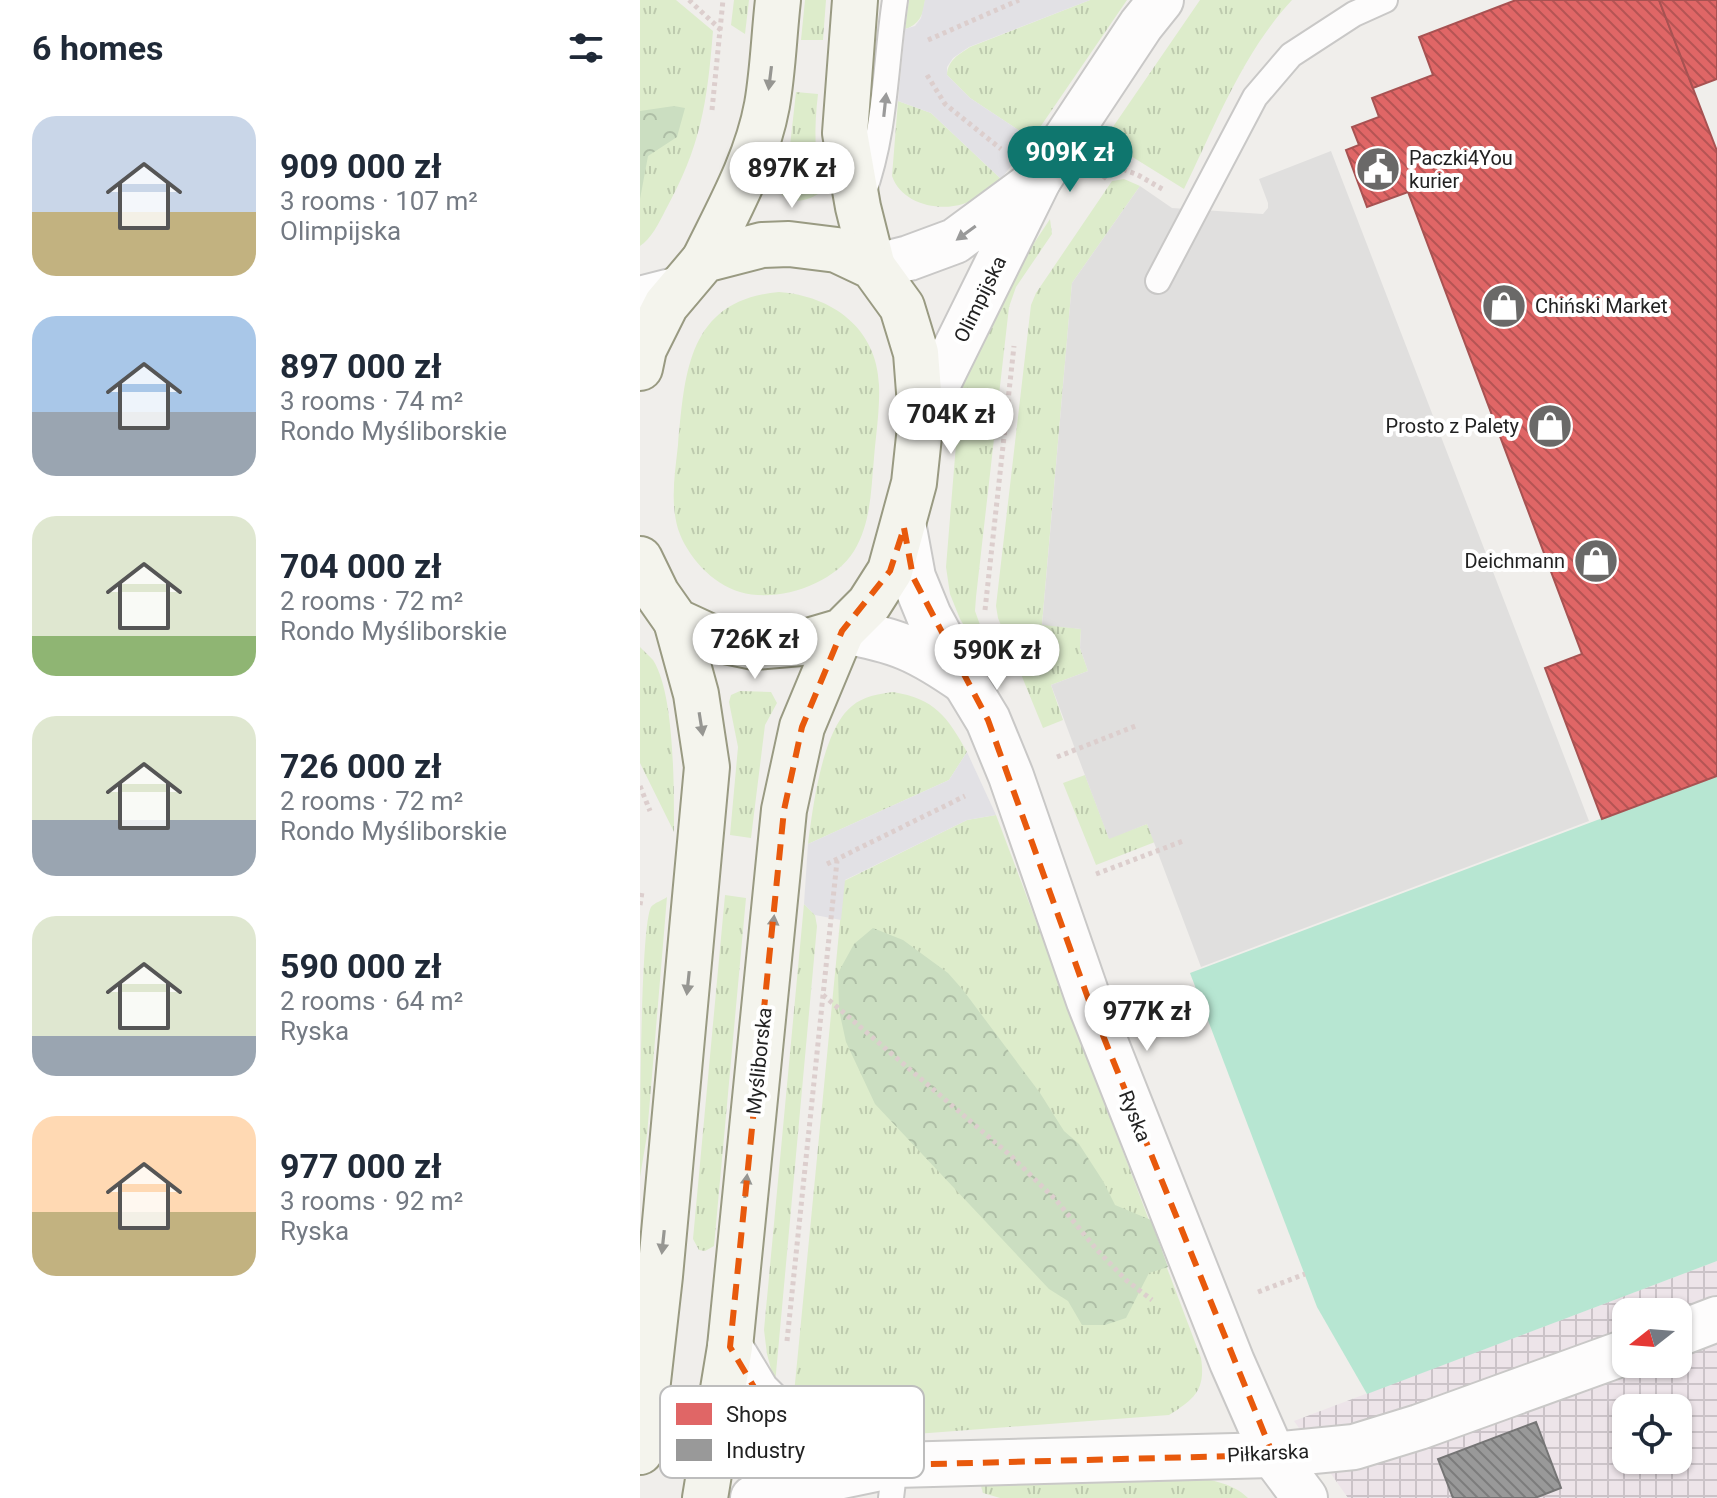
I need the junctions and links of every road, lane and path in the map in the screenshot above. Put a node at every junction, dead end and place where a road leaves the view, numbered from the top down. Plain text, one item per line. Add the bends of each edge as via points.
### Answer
1 (723, 0) edge
2 (778, 0) edge
3 (855, 0) edge
4 (895, 0) edge
5 (1019, 0) edge
6 (1161, 0) edge
7 (1385, 0) edge
8 (928, 40) dead end
9 (925, 72) dead end
10 (711, 112) dead end
11 (1039, 179) junction
12 (1098, 185) dead end
13 (1196, 206) junction
14 (858, 207) junction
15 (873, 267) junction
16 (1158, 281) dead end
17 (674, 283) edge
18 (1015, 337) dead end
19 (640, 368) edge
20 (921, 418) junction
21 (904, 528) junction
22 (640, 559) edge
23 (984, 612) dead end
24 (658, 616) edge
25 (842, 631) junction
26 (965, 682) junction
27 (1011, 776) junction
28 (640, 786) edge
29 (650, 824) dead end
30 (1183, 841) dead end
31 (1088, 877) dead end
32 (822, 994) junction
33 (1162, 1307) dead end
34 (1717, 1319) edge
35 (1692, 1329) edge
36 (730, 1347) junction
37 (1612, 1357) edge
38 (724, 1386) edge
39 (753, 1386) edge
40 (782, 1386) edge
41 (640, 1452) edge
42 (1273, 1455) junction
43 (708, 1478) edge
44 (893, 1482) edge
45 (705, 1498) edge
46 (753, 1498) edge
47 (1305, 1498) edge

1 - 10 path
2 -> 17 main road via 767,107 741,182
3 - 14 main road via 845,133
14 -> 4 lane via 883,119
5 - 8 path
6 - 11 street, Olimpijska
7 - 13 lane via 1291,55 1255,97
9 - 11 path via 945,104
11 -> 15 street, Olimpijska via 955,241
11 - 20 street, Olimpijska
12 - 13 path via 1120,168
13 - 16 lane
14 - 15 main road
15 - 17 main road via 837,250 762,245
15 - 20 main road via 902,307 909,327
17 - 19 main road
18 - 23 path
20 - 21 main road
21 - 25 main road via 890,571 869,604
21 - 26 street, Ryska via 918,590
22 - 24 main road via 657,594
24 - 25 main road via 715,639 754,647 801,643
24 -> 41 main road via 696,694 707,767
25 - 26 street, Ryska via 907,645
36 -> 25 main road, Myśliborska via 784,810 802,727
26 - 27 street, Ryska
27 - 32 path via 837,861
27 - 42 street, Ryska via 1089,1001
28 - 29 path
30 - 31 path
32 - 33 path via 1011,1156 1126,1280
32 - 40 path
34 - 35 street
36 - 38 main road, Myśliborska
36 - 39 street, Piłkarska
37 - 42 street, Piłkarska via 1354,1447
42 - 44 street, Piłkarska
42 - 47 street, Ryska
43 - 45 main road, Myśliborska
44 - 46 street, Piłkarska via 764,1492

